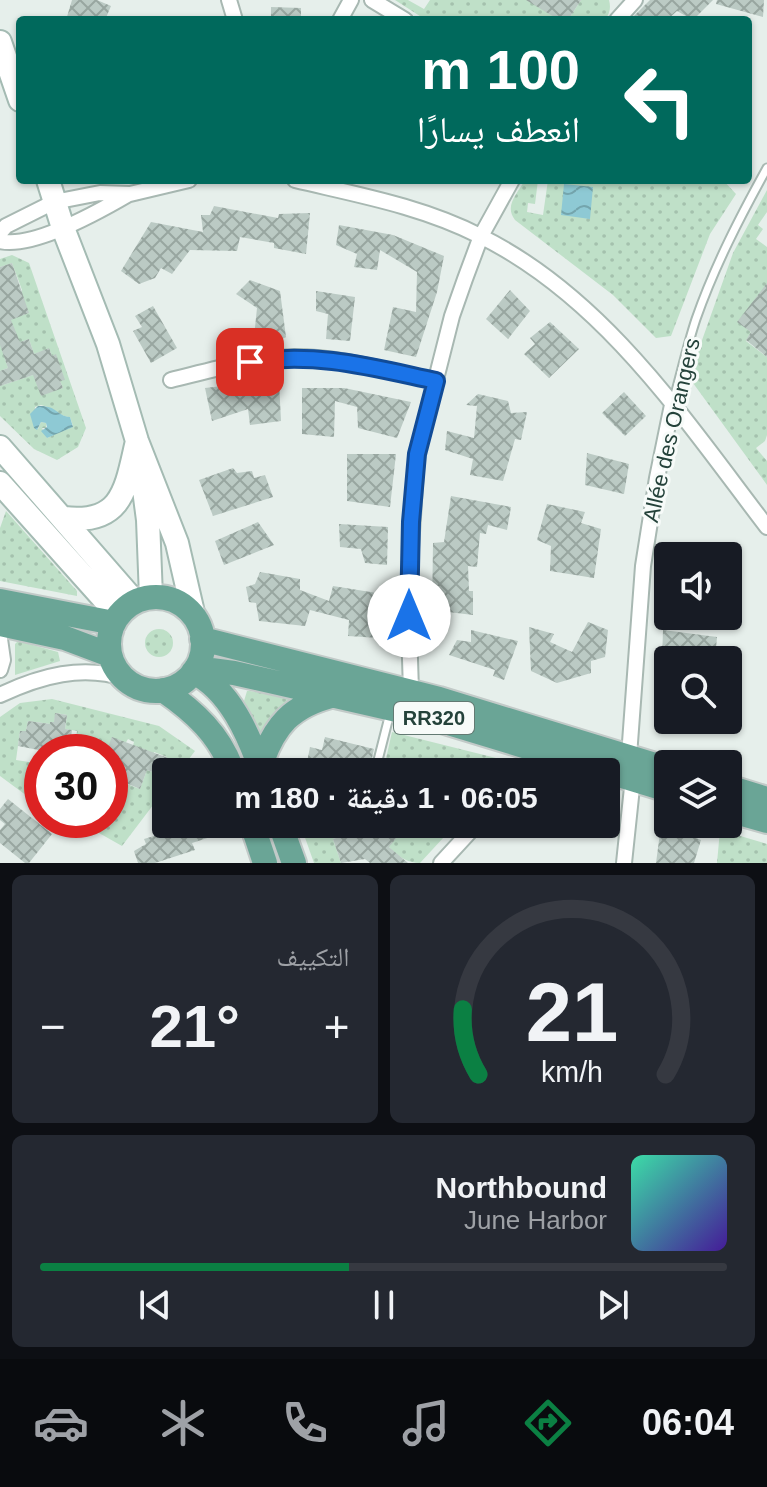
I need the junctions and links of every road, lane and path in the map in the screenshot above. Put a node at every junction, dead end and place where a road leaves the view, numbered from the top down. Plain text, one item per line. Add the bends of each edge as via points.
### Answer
1 (372, 0) edge
2 (398, 16) edge
3 (0, 42) edge
4 (16, 88) edge
5 (767, 168) edge
6 (172, 184) edge
7 (313, 184) edge
8 (510, 184) edge
9 (51, 191) edge
10 (130, 194) junction
11 (63, 228) junction
12 (0, 233) edge
13 (481, 236) junction
14 (0, 241) edge
15 (171, 380) dead end
16 (436, 381) junction
17 (672, 405) junction
18 (137, 441) junction
19 (0, 447) edge
20 (0, 483) edge
21 (64, 518) junction
22 (767, 527) edge
23 (0, 601) edge
24 (129, 609) junction
25 (0, 624) edge
26 (198, 628) junction
27 (0, 639) edge
28 (110, 655) junction
29 (0, 670) edge
30 (194, 670) junction
31 (126, 679) junction
32 (163, 690) junction
33 (411, 691) junction
34 (336, 694) junction
35 (0, 695) edge
36 (391, 707) junction
37 (544, 751) junction
38 (226, 758) edge
39 (256, 758) edge
40 (265, 758) edge
41 (378, 758) edge
42 (537, 758) edge
43 (631, 767) junction
44 (654, 768) edge
45 (654, 781) edge
46 (742, 791) edge
47 (767, 799) edge
48 (742, 814) edge
49 (767, 821) edge
50 (257, 838) edge
51 (285, 838) edge
52 (464, 838) edge
53 (265, 863) edge
54 (294, 863) edge
55 (441, 863) edge
56 (624, 863) edge

1 - 2 street
3 - 4 main road
5 - 17 lane, Allée des Orangers via 709,283
6 - 10 street
7 - 13 street via 395,202
8 - 13 street
9 - 10 street
9 - 11 main road
9 - 12 street
10 - 11 street
11 - 14 street
11 - 18 main road via 108,344
13 - 16 street
13 - 17 street via 560,287 592,315
15 - 16 street via 295,357 325,358
16 - 33 street via 417,454 411,522
17 - 22 street
17 - 43 street, Allée des Orangers via 643,566
18 - 21 main road via 118,503 98,516
18 - 24 main road via 148,520
18 - 26 main road via 177,543
19 - 21 main road
20 - 24 main road
21 - 24 main road
23 - 24 main road, RR320
24 - 26 main road, RR320 via 176,602
24 - 28 main road via 109,638
25 - 28 main road via 65,638
26 - 30 main road via 201,654
26 - 33 main road, RR320
27 - 29 street
28 - 31 main road
30 - 32 main road via 183,682
30 - 34 main road, RR320
30 - 39 main road via 226,698
31 - 32 main road
31 - 35 street via 70,673
32 - 38 main road via 211,730
33 - 43 main road, RR320
34 - 36 main road, RR320
34 - 40 main road via 307,703 286,718
36 - 37 main road, RR320
36 - 41 lane
37 - 42 street
37 - 43 main road, RR320
43 - 44 main road, RR320
43 - 45 main road, RR320
43 - 56 street, Allée des Orangers
46 - 47 main road
48 - 49 main road
50 - 53 main road
51 - 54 main road
52 - 55 street

